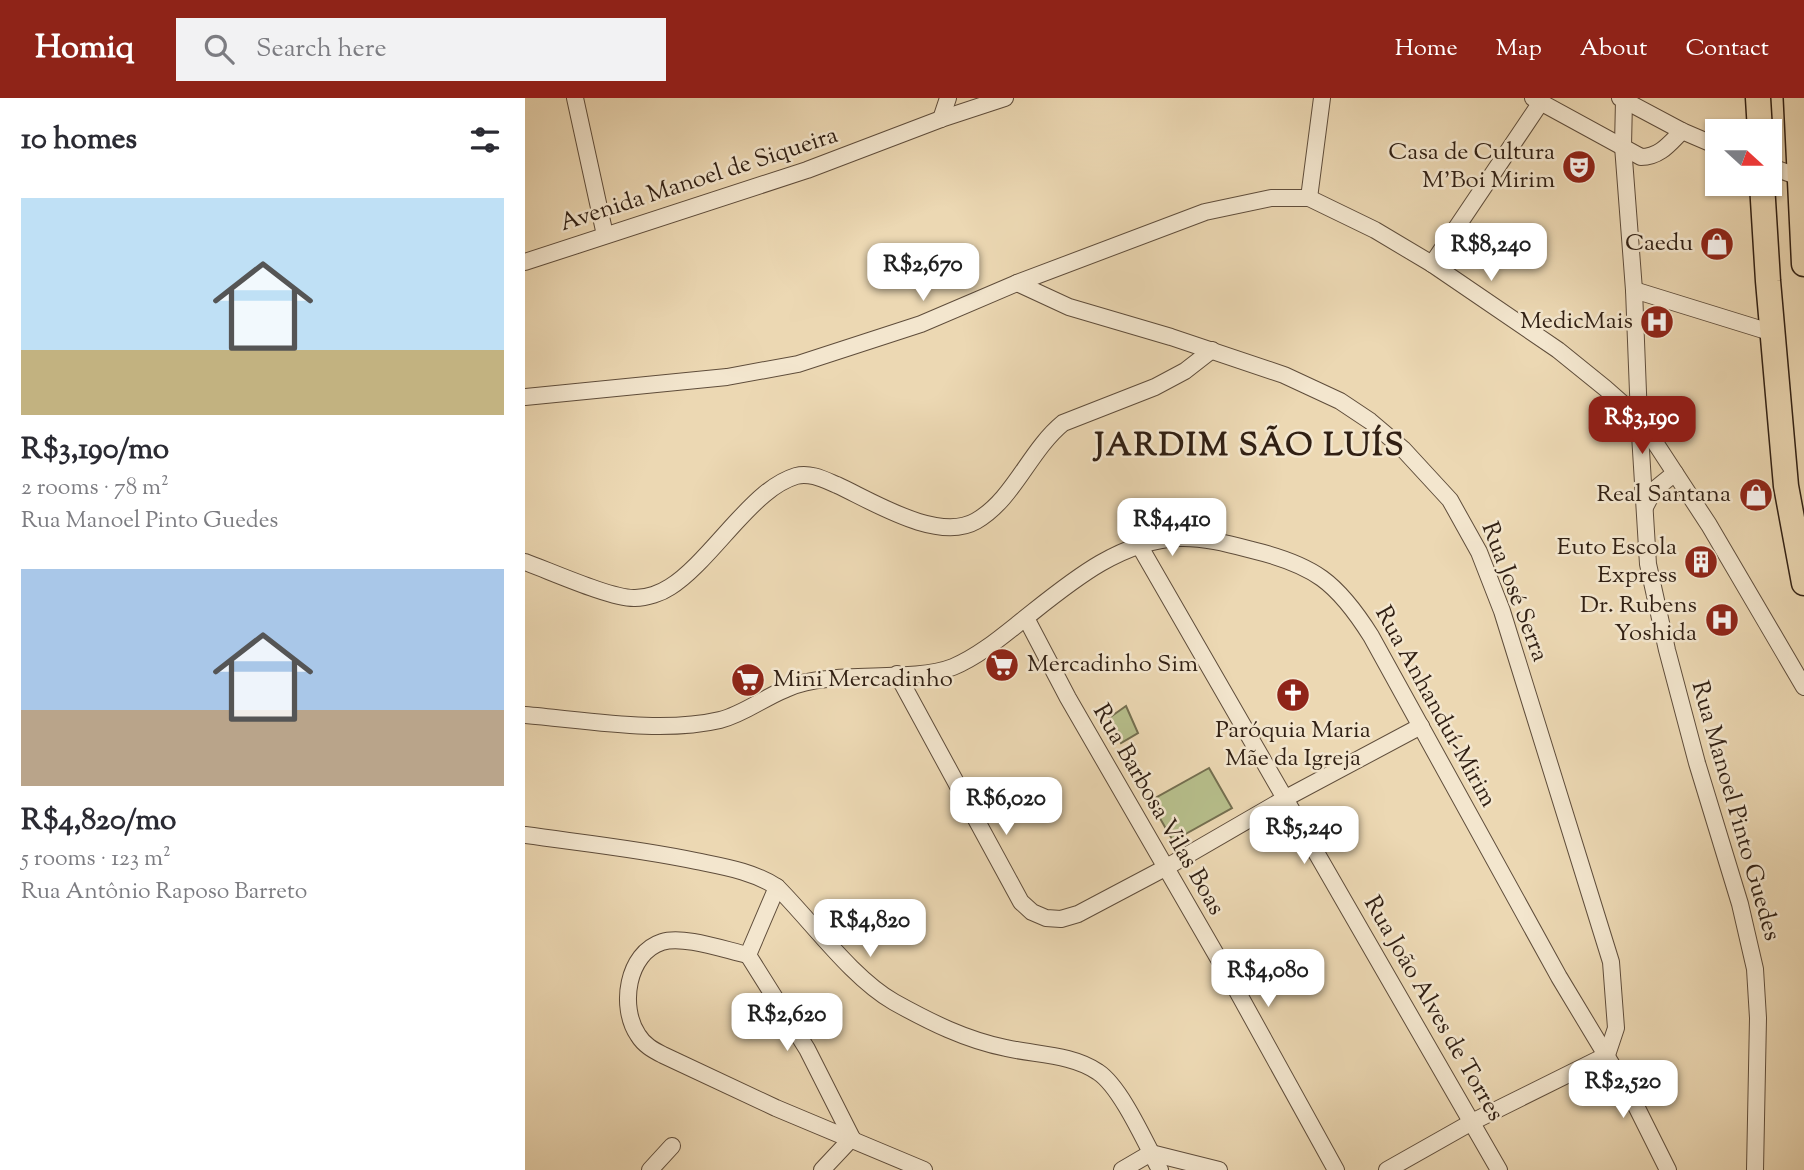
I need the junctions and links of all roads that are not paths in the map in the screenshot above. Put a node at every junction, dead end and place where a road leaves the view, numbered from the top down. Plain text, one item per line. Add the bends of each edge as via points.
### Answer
1 (575, 98) edge
2 (948, 98) edge
3 (1005, 98) edge
4 (1322, 98) edge
5 (1758, 98) edge
6 (1796, 98) edge
7 (1622, 99) edge
8 (1537, 100) edge
9 (941, 119) junction
10 (1759, 119) edge
11 (1682, 131) junction
12 (1705, 141) edge
13 (1623, 146) junction
14 (1782, 171) edge
15 (1799, 177) junction
16 (1763, 196) edge
17 (1309, 198) junction
18 (605, 236) junction
19 (525, 262) edge
20 (1432, 264) junction
21 (1804, 264) edge
22 (1017, 284) junction
23 (1634, 290) junction
24 (1773, 333) junction
25 (1212, 351) junction
26 (525, 397) edge
27 (1639, 418) junction
28 (1675, 473) junction
29 (1645, 509) junction
30 (1139, 545) junction
31 (525, 562) edge
32 (1804, 583) edge
33 (1026, 618) junction
34 (897, 674) junction
35 (1804, 687) edge
36 (525, 715) edge
37 (1421, 726) junction
38 (1286, 798) junction
39 (525, 835) edge
40 (1165, 868) junction
41 (778, 887) junction
42 (748, 955) junction
43 (1607, 1055) junction
44 (1472, 1122) junction
45 (852, 1138) junction
46 (672, 1146) dead end
47 (1151, 1153) junction
48 (650, 1170) edge
49 (823, 1170) edge
50 (924, 1170) edge
51 (1122, 1170) edge
52 (1160, 1170) edge
53 (1219, 1170) edge
54 (1336, 1170) edge
55 (1387, 1170) edge
56 (1499, 1170) edge
57 (1668, 1170) edge
58 (1755, 1170) edge

1 - 18 street
2 - 9 street
3 - 9 street, Avenida Manoel de Siqueira
4 - 17 street
5 - 10 main road
6 - 15 main road
7 - 11 street
7 - 13 street, Rua Manoel Pinto Guedes
8 - 13 street
8 - 20 street
9 - 18 street, Avenida Manoel de Siqueira via 807,170
11 - 12 street
11 - 13 street via 1649,157
13 - 23 street, Rua Manoel Pinto Guedes
14 - 15 street
15 - 21 main road
16 - 24 main road
17 - 20 street
17 - 22 street via 1272,198 1205,212
18 - 19 street, Avenida Manoel de Siqueira
20 - 27 street via 1558,350
22 - 25 street, Rua José Serra via 1069,307
22 - 26 street via 921,324 798,364 727,377
23 - 24 street
23 - 27 street, Rua Manoel Pinto Guedes
24 - 32 main road via 1786,486
25 - 31 street via 1155,387 1063,423 1004,496 968,525 941,527 916,521 821,478 797,475 755,502 671,587 648,597 616,595
25 - 43 street, Rua José Serra via 1284,375 1370,421 1428,474 1465,524 1502,611 1611,962 1616,1028
27 - 28 street
27 - 29 street, Rua Manoel Pinto Guedes
28 - 29 street via 1654,490
28 - 35 street
29 - 58 street, Rua Manoel Pinto Guedes via 1648,564 1664,639 1755,969
30 - 33 street, Rua Anhanduí-Mirim via 1072,581
30 - 37 street, Rua Anhanduí-Mirim via 1180,538 1220,542 1272,555 1318,574 1352,606
30 - 38 street, Rua João Alves de Torres
33 - 34 street, Rua Anhanduí-Mirim via 953,667
33 - 40 street, Rua Barbosa Vilas Boas
34 - 36 street, Rua Anhanduí-Mirim via 806,683 722,720 690,726
34 - 40 street via 1021,902 1032,912 1061,919 1078,914
37 - 38 street
37 - 43 street, Rua Anhanduí-Mirim
38 - 40 street
38 - 44 street, Rua João Alves de Torres
39 - 41 street via 748,871
40 - 54 street, Rua Barbosa Vilas Boas
41 - 42 street
41 - 47 street via 866,981 890,1000 968,1039 1056,1056 1099,1072 1123,1102
42 - 45 street via 807,1049
42 - 45 street via 679,940 652,946 637,961 629,989 638,1036 663,1055
43 - 44 street
43 - 57 street, Rua Anhanduí-Mirim
44 - 55 street
44 - 56 street, Rua João Alves de Torres
45 - 49 street
45 - 50 street
46 - 48 street
47 - 51 street
47 - 52 street
47 - 53 street

